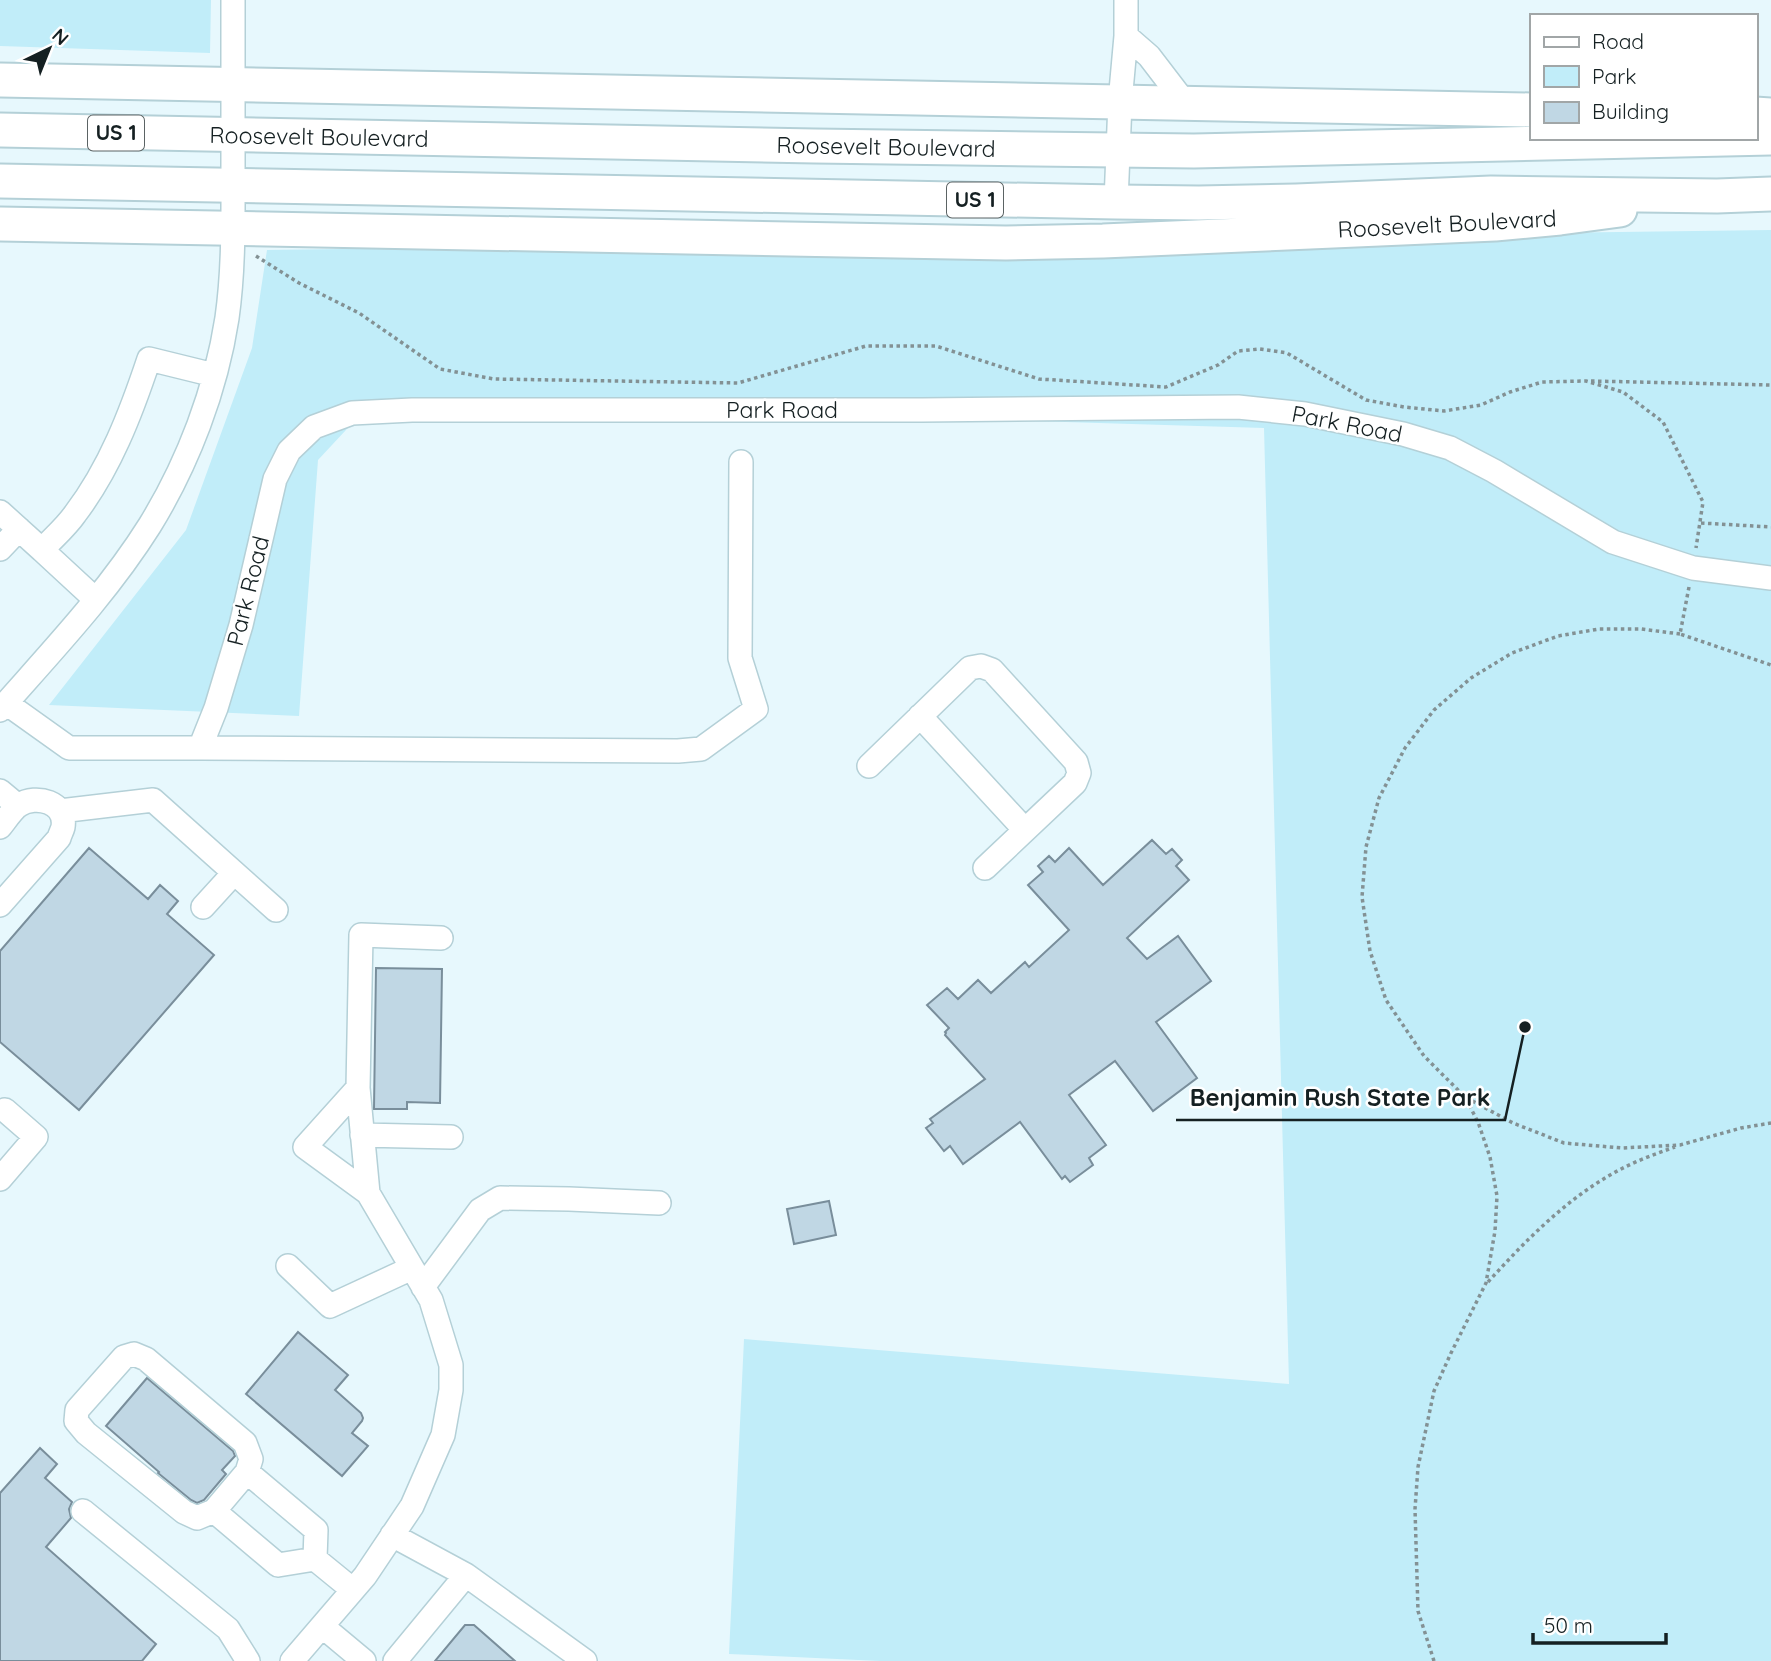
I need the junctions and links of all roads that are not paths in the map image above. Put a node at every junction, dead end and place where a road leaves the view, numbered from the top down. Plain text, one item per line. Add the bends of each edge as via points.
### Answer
1 (233, 0) edge
2 (1126, 0) edge
3 (1126, 36) junction
4 (0, 80) edge
5 (233, 85) junction
6 (1120, 102) junction
7 (1185, 103) junction
8 (1530, 110) edge
9 (0, 131) edge
10 (233, 135) junction
11 (1691, 140) edge
12 (1118, 150) junction
13 (0, 181) edge
14 (233, 186) junction
15 (1771, 194) edge
16 (1717, 196) junction
17 (1116, 202) junction
18 (0, 225) edge
19 (233, 229) junction
20 (214, 375) junction
21 (741, 462) dead end
22 (0, 512) edge
23 (19, 529) junction
24 (0, 549) edge
25 (42, 550) junction
26 (1771, 578) edge
27 (96, 599) junction
28 (3, 706) edge
29 (920, 716) junction
30 (200, 748) junction
31 (869, 766) dead end
32 (0, 791) edge
33 (18, 806) junction
34 (60, 811) junction
35 (0, 827) edge
36 (1025, 830) junction
37 (985, 868) dead end
38 (234, 873) junction
39 (0, 905) edge
40 (203, 907) dead end
41 (275, 911) dead end
42 (441, 938) dead end
43 (358, 1088) junction
44 (2, 1110) edge
45 (362, 1135) junction
46 (451, 1136) dead end
47 (0, 1179) edge
48 (368, 1193) junction
49 (659, 1203) dead end
50 (288, 1266) dead end
51 (422, 1285) junction
52 (247, 1472) junction
53 (83, 1511) dead end
54 (214, 1511) junction
55 (392, 1535) junction
56 (315, 1559) junction
57 (466, 1575) junction
58 (353, 1590) junction
59 (322, 1626) junction
60 (248, 1661) edge
61 (292, 1661) edge
62 (364, 1661) edge
63 (394, 1661) edge
64 (585, 1661) edge

1 - 5 street
2 - 3 street
3 - 6 street
3 - 7 street via 1149,56
4 - 5 highway, US 1
5 - 6 highway, US 1
5 - 10 street
6 - 7 highway, US 1
6 - 12 street
7 - 8 highway, US 1
9 - 10 highway, Roosevelt Boulevard / US 1
10 - 12 highway, Roosevelt Boulevard / US 1
10 - 14 street
11 - 12 highway, Roosevelt Boulevard / US 1
12 - 17 street
13 - 14 highway, Roosevelt Boulevard / US 1
14 - 17 highway, Roosevelt Boulevard / US 1
14 - 19 street
15 - 16 highway, Roosevelt Boulevard / US 1
16 - 17 highway, Roosevelt Boulevard / US 1 via 1491,193
16 - 19 highway, Roosevelt Boulevard / US 1 via 1495,224 1103,241
18 - 19 highway, Roosevelt Boulevard / US 1
19 - 20 street via 228,310
20 - 25 street via 149,359 129,417 103,469 75,515
20 - 27 street via 167,496
21 - 30 street via 740,658 756,709 701,748
22 - 23 street
23 - 24 street
23 - 25 street
25 - 27 street
26 - 30 street, Park Road via 1693,568 1613,542 1450,449 1404,434 1292,413 1238,407 352,413 314,427 289,451 275,479 242,625
27 - 28 street
28 - 30 street via 69,748
29 - 31 street
29 - 36 street
29 - 36 street via 970,668 992,670 1076,762 1079,773 1075,783
32 - 33 street
33 - 34 street via 48,801
33 - 35 street
34 - 38 street via 153,800
34 - 39 street via 64,826 59,838
36 - 37 street
38 - 40 street
38 - 41 street
42 - 43 street via 361,935
43 - 45 street
43 - 48 street via 305,1147
44 - 47 street via 37,1136
45 - 46 street
45 - 48 street
48 - 51 street
49 - 51 street via 500,1198 480,1210
50 - 51 street via 330,1306
51 - 55 street via 451,1365 451,1390 443,1435 412,1506
52 - 54 street
52 - 54 street via 251,1458 245,1443 146,1359 134,1354 124,1357 77,1410 76,1421 86,1433 184,1512 197,1518
52 - 56 street via 316,1530
53 - 60 street via 228,1629
54 - 56 street via 278,1565
55 - 57 street
55 - 58 street
56 - 58 street
57 - 63 street
57 - 64 street
58 - 59 street
59 - 61 street
59 - 62 street

